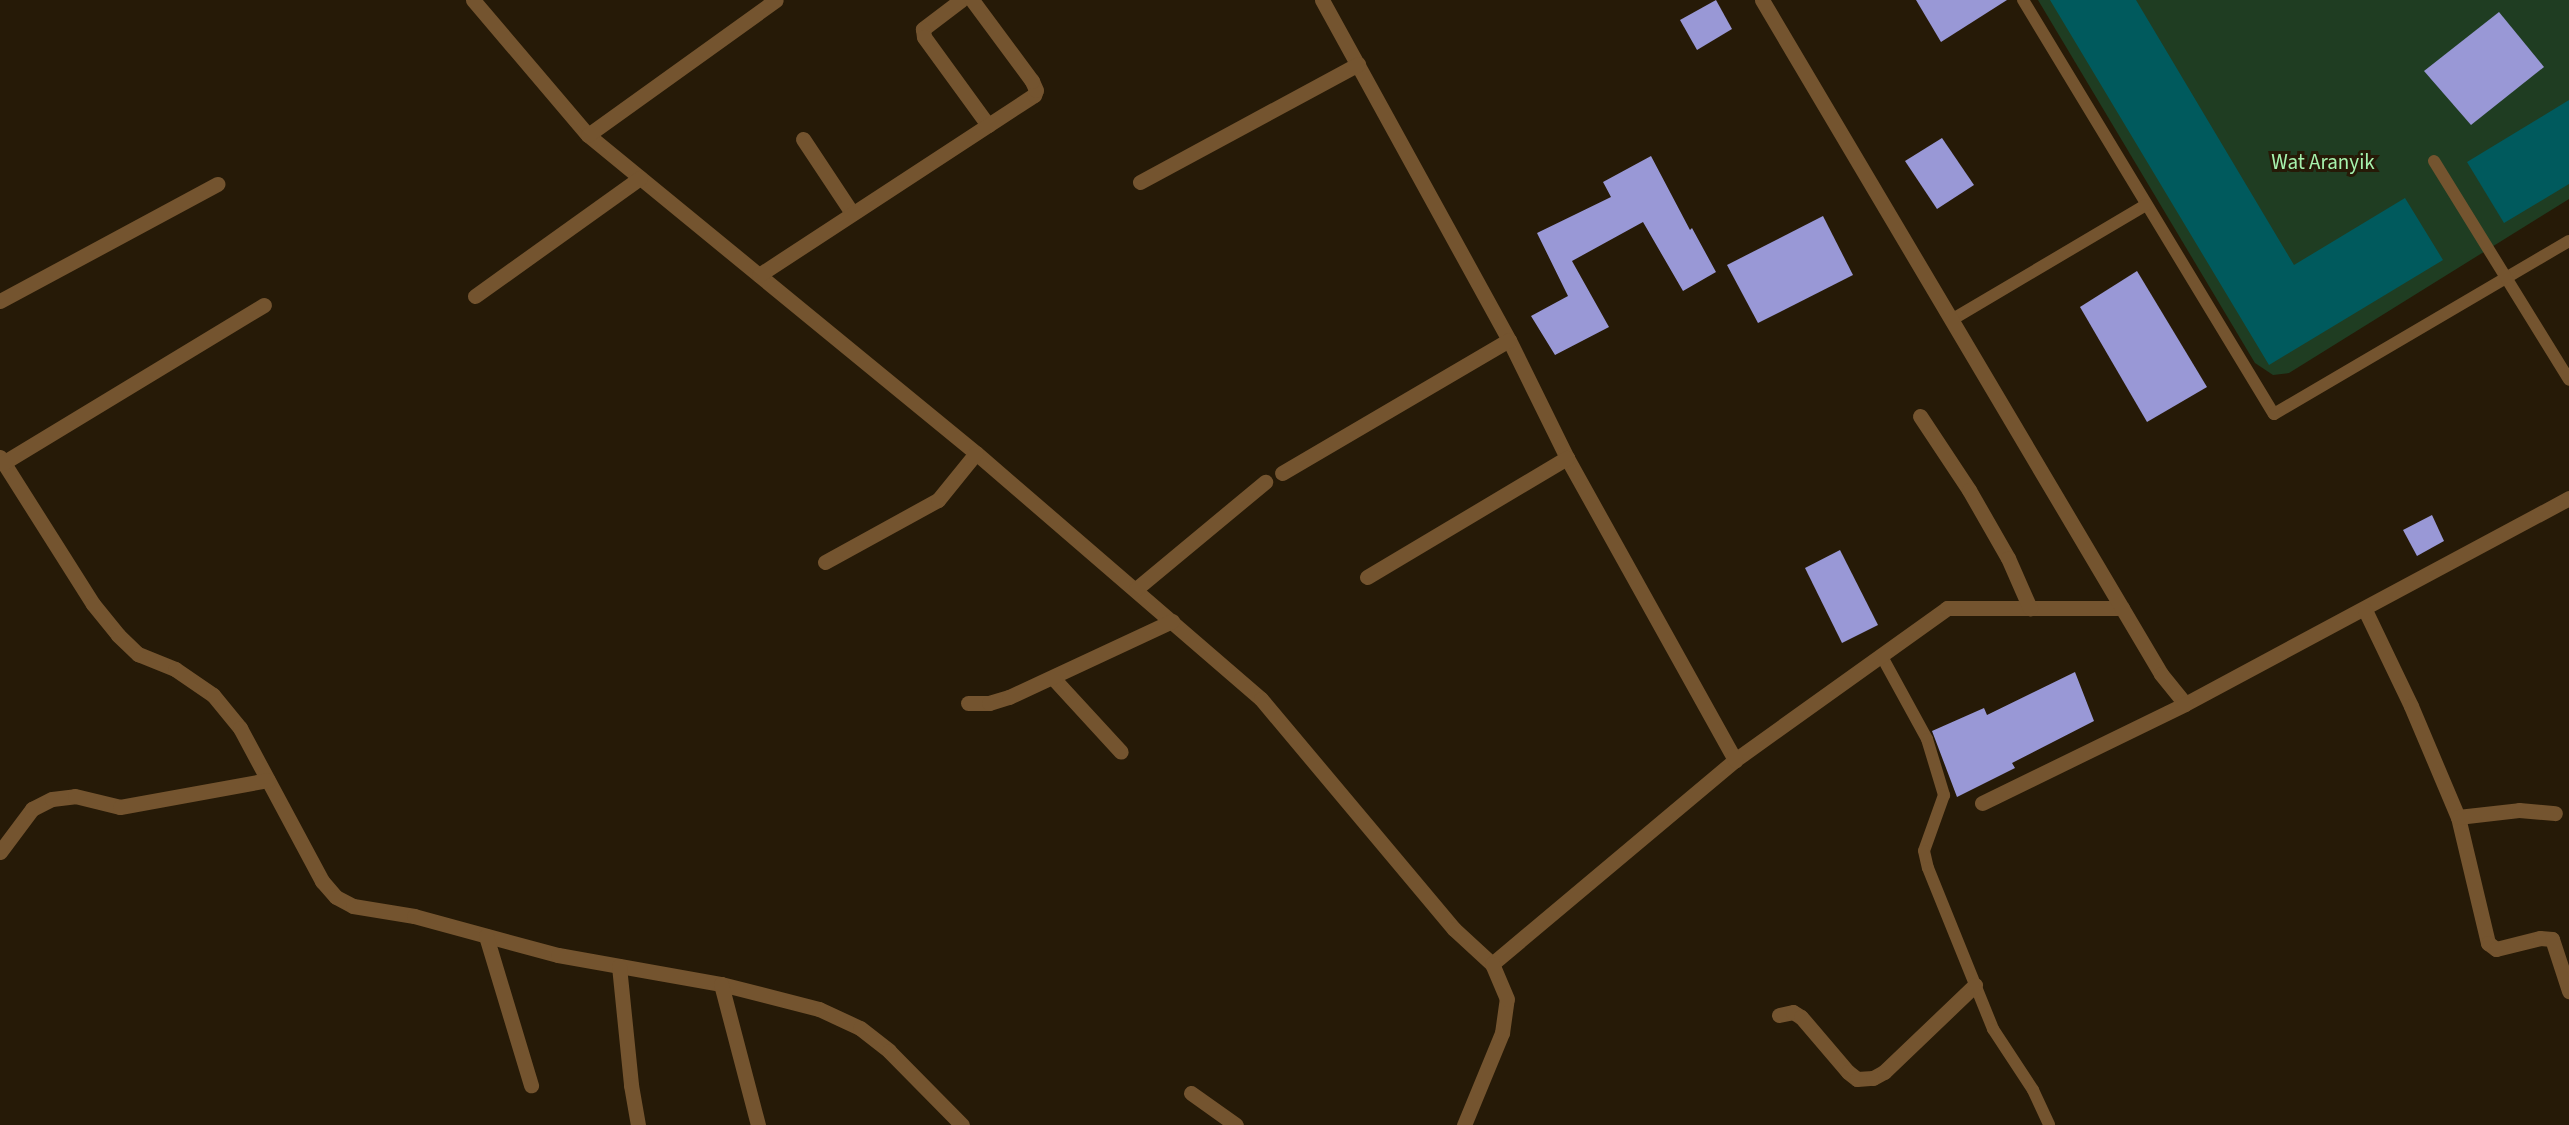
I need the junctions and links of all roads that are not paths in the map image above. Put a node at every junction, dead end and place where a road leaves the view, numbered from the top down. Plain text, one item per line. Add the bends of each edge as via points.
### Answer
1 (473, 0) edge
2 (776, 0) edge
3 (961, 0) edge
4 (972, 0) edge
5 (1322, 0) edge
6 (1762, 0) edge
7 (2023, 0) edge
8 (1358, 64) junction
9 (988, 125) junction
10 (588, 135) junction
11 (803, 139) dead end
12 (2434, 161) dead end
13 (640, 178) junction
14 (1140, 182) dead end
15 (217, 184) dead end
16 (2146, 205) junction
17 (852, 213) junction
18 (2569, 241) edge
19 (759, 275) junction
20 (2507, 277) junction
21 (475, 296) dead end
22 (0, 301) edge
23 (264, 305) dead end
24 (1953, 320) junction
25 (1509, 340) junction
26 (2569, 380) edge
27 (1920, 416) dead end
28 (976, 453) junction
29 (1567, 458) junction
30 (2, 460) edge
31 (1282, 472) dead end
32 (1265, 482) dead end
33 (2569, 498) edge
34 (825, 562) dead end
35 (1367, 577) dead end
36 (1136, 589) junction
37 (2030, 608) junction
38 (2122, 608) junction
39 (2365, 610) junction
40 (1172, 621) junction
41 (1881, 655) junction
42 (1053, 678) junction
43 (968, 703) dead end
44 (2185, 704) junction
45 (1121, 752) dead end
46 (1735, 760) junction
47 (268, 780) junction
48 (1982, 803) dead end
49 (2555, 813) dead end
50 (2458, 817) junction
51 (0, 852) edge
52 (486, 936) junction
53 (1492, 964) junction
54 (619, 966) junction
55 (721, 984) junction
56 (1975, 985) junction
57 (2569, 991) edge
58 (1779, 1015) dead end
59 (531, 1085) dead end
60 (1191, 1093) dead end
61 (638, 1125) edge
62 (758, 1125) edge
63 (962, 1125) edge
64 (1236, 1125) edge
65 (1464, 1125) edge
66 (2049, 1125) edge

1 - 10 street
2 - 10 street
3 - 9 street via 923,29 924,37
4 - 9 street via 1036,90
5 - 8 street
6 - 24 street
7 - 16 lane
8 - 14 street
8 - 25 street
9 - 17 street
10 - 13 street
11 - 17 street
12 - 20 lane
13 - 19 street
13 - 21 street
15 - 22 street
16 - 20 lane via 2274,414
16 - 24 lane
17 - 19 street
18 - 20 lane
19 - 28 street
20 - 26 lane
23 - 30 street
24 - 38 street
25 - 29 street
25 - 31 street
27 - 37 street via 1975,500 2008,558
28 - 34 street via 938,500
28 - 36 street
29 - 35 street
29 - 46 street
30 - 47 street via 93,604 118,636 138,654 175,669 213,695 240,728
32 - 36 street
33 - 39 street
36 - 40 street
37 - 38 street
37 - 41 street via 1947,608
38 - 44 street via 2161,674
39 - 44 street
39 - 50 street
40 - 42 street
40 - 53 street via 1261,699 1454,929
41 - 46 street
41 - 56 lane via 1926,739 1944,795 1924,851
42 - 43 street via 989,703
42 - 45 street
44 - 48 street
46 - 53 street
47 - 51 street via 120,807 75,796 52,799 32,809
47 - 52 street via 322,881 336,897 354,906 414,916
49 - 50 street via 2519,810
50 - 57 street via 2488,943 2496,949 2540,938 2552,939
52 - 54 street
52 - 59 street
53 - 65 street via 1506,999 1502,1033
54 - 55 street
54 - 61 street
55 - 62 street
55 - 63 street via 819,1009 860,1028 890,1051
56 - 58 street via 1873,1078 1857,1079 1848,1072 1801,1017 1792,1012
56 - 66 lane via 1993,1029 2033,1090
60 - 64 street

